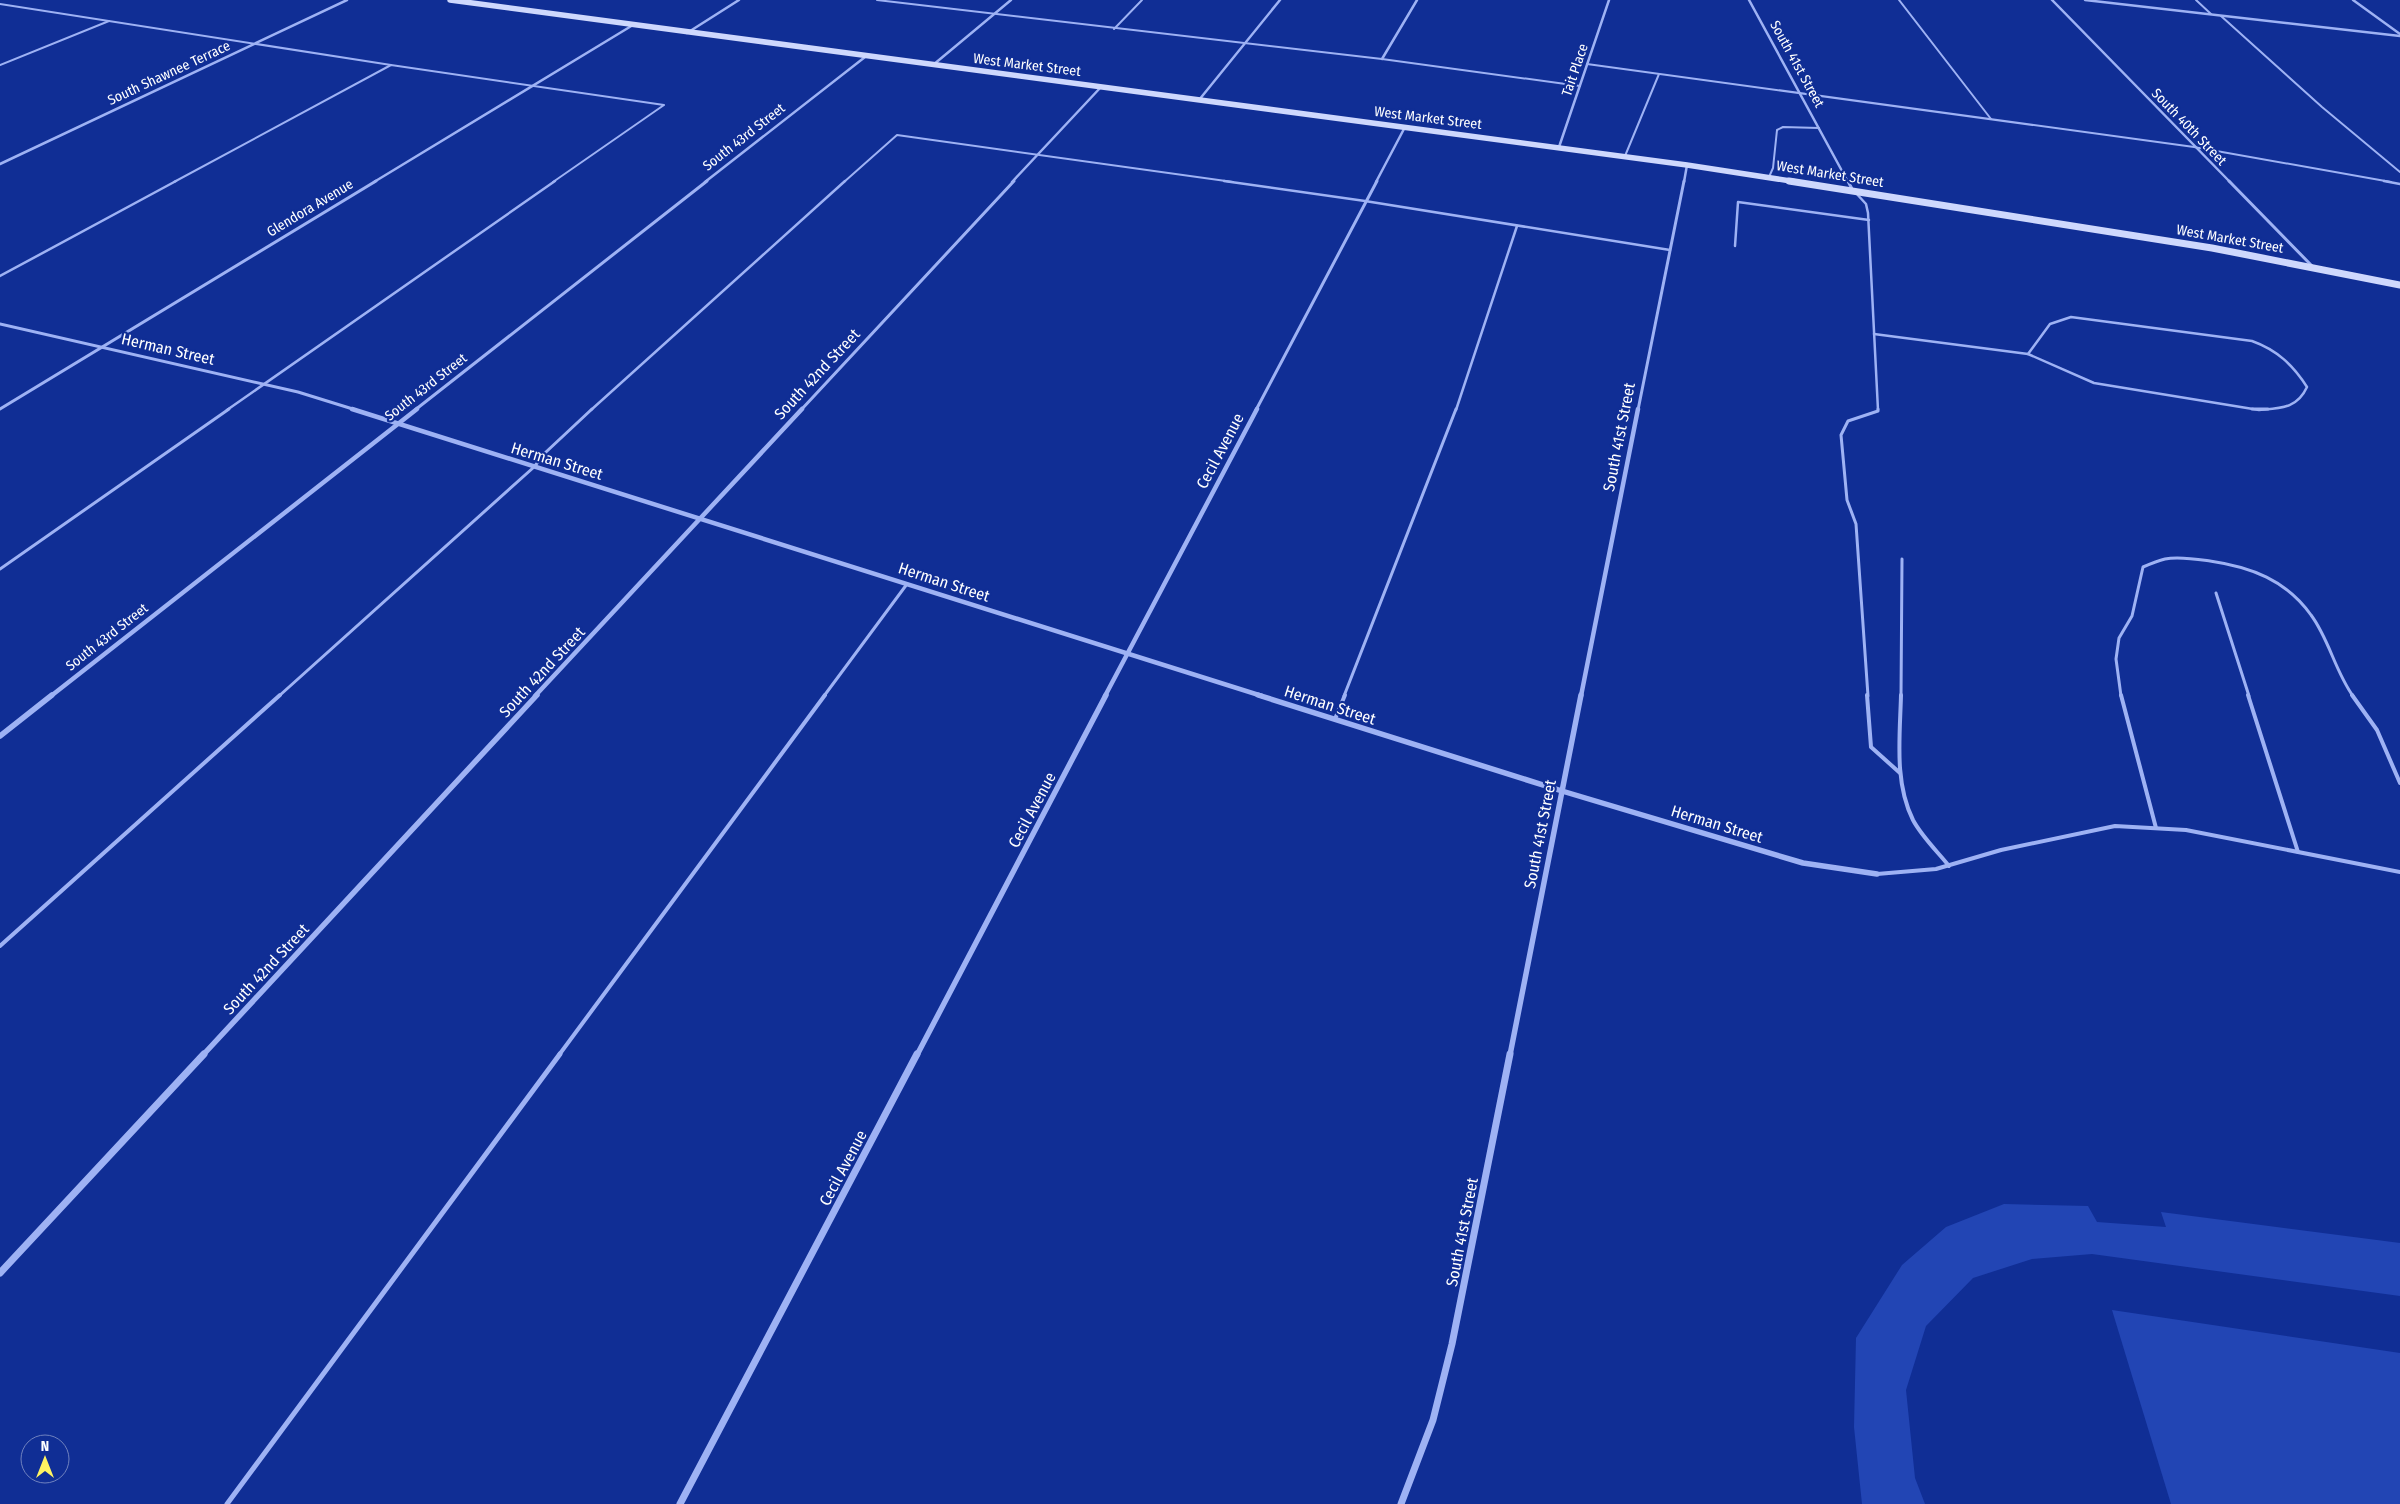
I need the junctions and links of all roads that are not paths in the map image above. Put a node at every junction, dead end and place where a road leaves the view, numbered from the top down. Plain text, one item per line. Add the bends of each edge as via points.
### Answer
1 (346, 0) edge
2 (450, 0) edge
3 (739, 0) edge
4 (876, 0) edge
5 (1011, 0) edge
6 (1142, 0) edge
7 (1280, 0) edge
8 (1417, 0) edge
9 (1609, 0) edge
10 (1749, 0) edge
11 (1899, 0) edge
12 (2052, 0) edge
13 (2085, 0) edge
14 (2196, 0) edge
15 (2353, 0) edge
16 (0, 4) edge
17 (994, 14) junction
18 (2211, 14) junction
19 (2221, 16) junction
20 (110, 20) junction
21 (633, 25) junction
22 (1114, 29) junction
23 (687, 33) junction
24 (2400, 35) edge
25 (256, 43) junction
26 (1244, 44) junction
27 (865, 57) junction
28 (1382, 60) junction
29 (1587, 64) junction
30 (0, 65) edge
31 (391, 65) junction
32 (932, 65) junction
33 (1659, 74) junction
34 (532, 86) junction
35 (1580, 86) junction
36 (1101, 87) junction
37 (1800, 92) junction
38 (1199, 100) junction
39 (1992, 119) junction
40 (1405, 127) junction
41 (1819, 128) junction
42 (1559, 147) junction
43 (2194, 147) junction
44 (1038, 155) junction
45 (1625, 156) junction
46 (0, 164) edge
47 (1687, 165) junction
48 (2400, 172) edge
49 (1769, 177) junction
50 (2400, 184) edge
51 (1853, 190) junction
52 (1365, 202) junction
53 (1869, 220) junction
54 (1517, 226) junction
55 (1734, 246) dead end
56 (1670, 250) junction
57 (2313, 267) junction
58 (0, 276) edge
59 (2400, 285) edge
60 (0, 324) edge
61 (1874, 334) junction
62 (103, 346) junction
63 (2028, 354) junction
64 (267, 384) junction
65 (0, 409) edge
66 (398, 424) junction
67 (534, 467) junction
68 (699, 518) junction
69 (1902, 560) dead end
70 (0, 569) edge
71 (908, 584) junction
72 (2216, 593) dead end
73 (1128, 654) junction
74 (1335, 719) junction
75 (0, 736) edge
76 (1900, 773) junction
77 (2400, 784) edge
78 (1562, 790) junction
79 (2156, 828) junction
80 (2298, 852) junction
81 (1948, 866) junction
82 (2400, 872) edge
83 (1877, 874) joint
84 (0, 946) edge
85 (0, 1273) edge
86 (227, 1504) edge
87 (680, 1504) edge
88 (1401, 1504) edge

1 - 25 street, South Shawnee Terrace
2 - 21 street, West Market Street
3 - 23 street
4 - 17 lane
5 - 17 street
6 - 22 lane
7 - 26 street
8 - 28 street
9 - 29 street, Tait Place
10 - 37 street, South 41st Street
11 - 39 lane
12 - 43 street, South 40th Street
13 - 18 street
14 - 18 lane
15 - 24 street
16 - 20 lane
17 - 22 lane
17 - 32 street
18 - 19 street
19 - 24 street
19 - 48 lane
20 - 25 lane
20 - 30 lane
21 - 23 street, West Market Street
21 - 34 street, Glendora Avenue
22 - 26 lane
23 - 27 street, West Market Street
25 - 31 lane
25 - 46 street, South Shawnee Terrace
26 - 28 lane
26 - 38 street
27 - 32 street, West Market Street
27 - 66 street, South 43rd Street
28 - 35 lane
29 - 33 lane
29 - 35 street, Tait Place
31 - 34 lane
31 - 58 lane
32 - 36 street, West Market Street
33 - 37 lane
33 - 45 lane
34 - 62 street, Glendora Avenue
34 - 64 lane via 664,105
35 - 42 street, Tait Place
36 - 38 street, West Market Street
36 - 44 street, South 42nd Street
37 - 39 lane
37 - 41 street, South 41st Street
38 - 40 street, West Market Street
39 - 43 lane
40 - 42 street, West Market Street
40 - 52 street, Cecil Avenue
41 - 49 lane via 1782,127 1777,130
41 - 51 street, South 41st Street
42 - 45 street, West Market Street
43 - 50 lane
43 - 57 street, South 40th Street
44 - 52 lane
44 - 67 lane via 897,135 652,353
44 - 68 street, South 42nd Street
45 - 47 street, West Market Street
47 - 49 street, West Market Street
47 - 56 street, South 41st Street
49 - 51 street, West Market Street
51 - 53 lane via 1866,204
51 - 57 street, West Market Street
52 - 54 lane
52 - 73 street, Cecil Avenue
53 - 55 lane via 1738,202
53 - 61 lane
54 - 56 lane
54 - 74 lane via 1502,279 1464,385
56 - 78 street, South 41st Street
57 - 59 street, West Market Street
60 - 62 street, Herman Street
61 - 63 lane
61 - 76 lane via 1878,411 1848,421 1841,435 1847,500 1856,524 1871,747
62 - 64 street, Herman Street
62 - 65 street, Glendora Avenue
63 - 63 lane via 2094,383 2259,410 2286,407 2302,398 2307,387 2287,360 2270,347 2252,341 2071,317 2058,318 2049,324
64 - 66 street, Herman Street
64 - 70 lane
66 - 67 street, Herman Street
66 - 75 street, South 43rd Street
67 - 68 street, Herman Street
67 - 84 lane
68 - 71 street, Herman Street
68 - 85 street, South 42nd Street via 536,698
69 - 76 lane
71 - 73 street, Herman Street
71 - 86 lane
72 - 80 lane
73 - 74 street, Herman Street
73 - 87 street, Cecil Avenue
74 - 78 street, Herman Street
76 - 81 lane via 1904,799 1914,822
77 - 79 lane via 2377,730 2345,685 2312,616 2292,592 2266,575 2238,565 2198,559 2164,559 2143,567 2132,616 2119,638 2116,659 2119,689
78 - 83 street, Herman Street via 1803,863
78 - 88 street, South 41st Street via 1452,1344 1433,1420
79 - 80 lane via 2186,830
79 - 81 lane via 2115,826 2001,850
80 - 82 lane
81 - 83 lane

